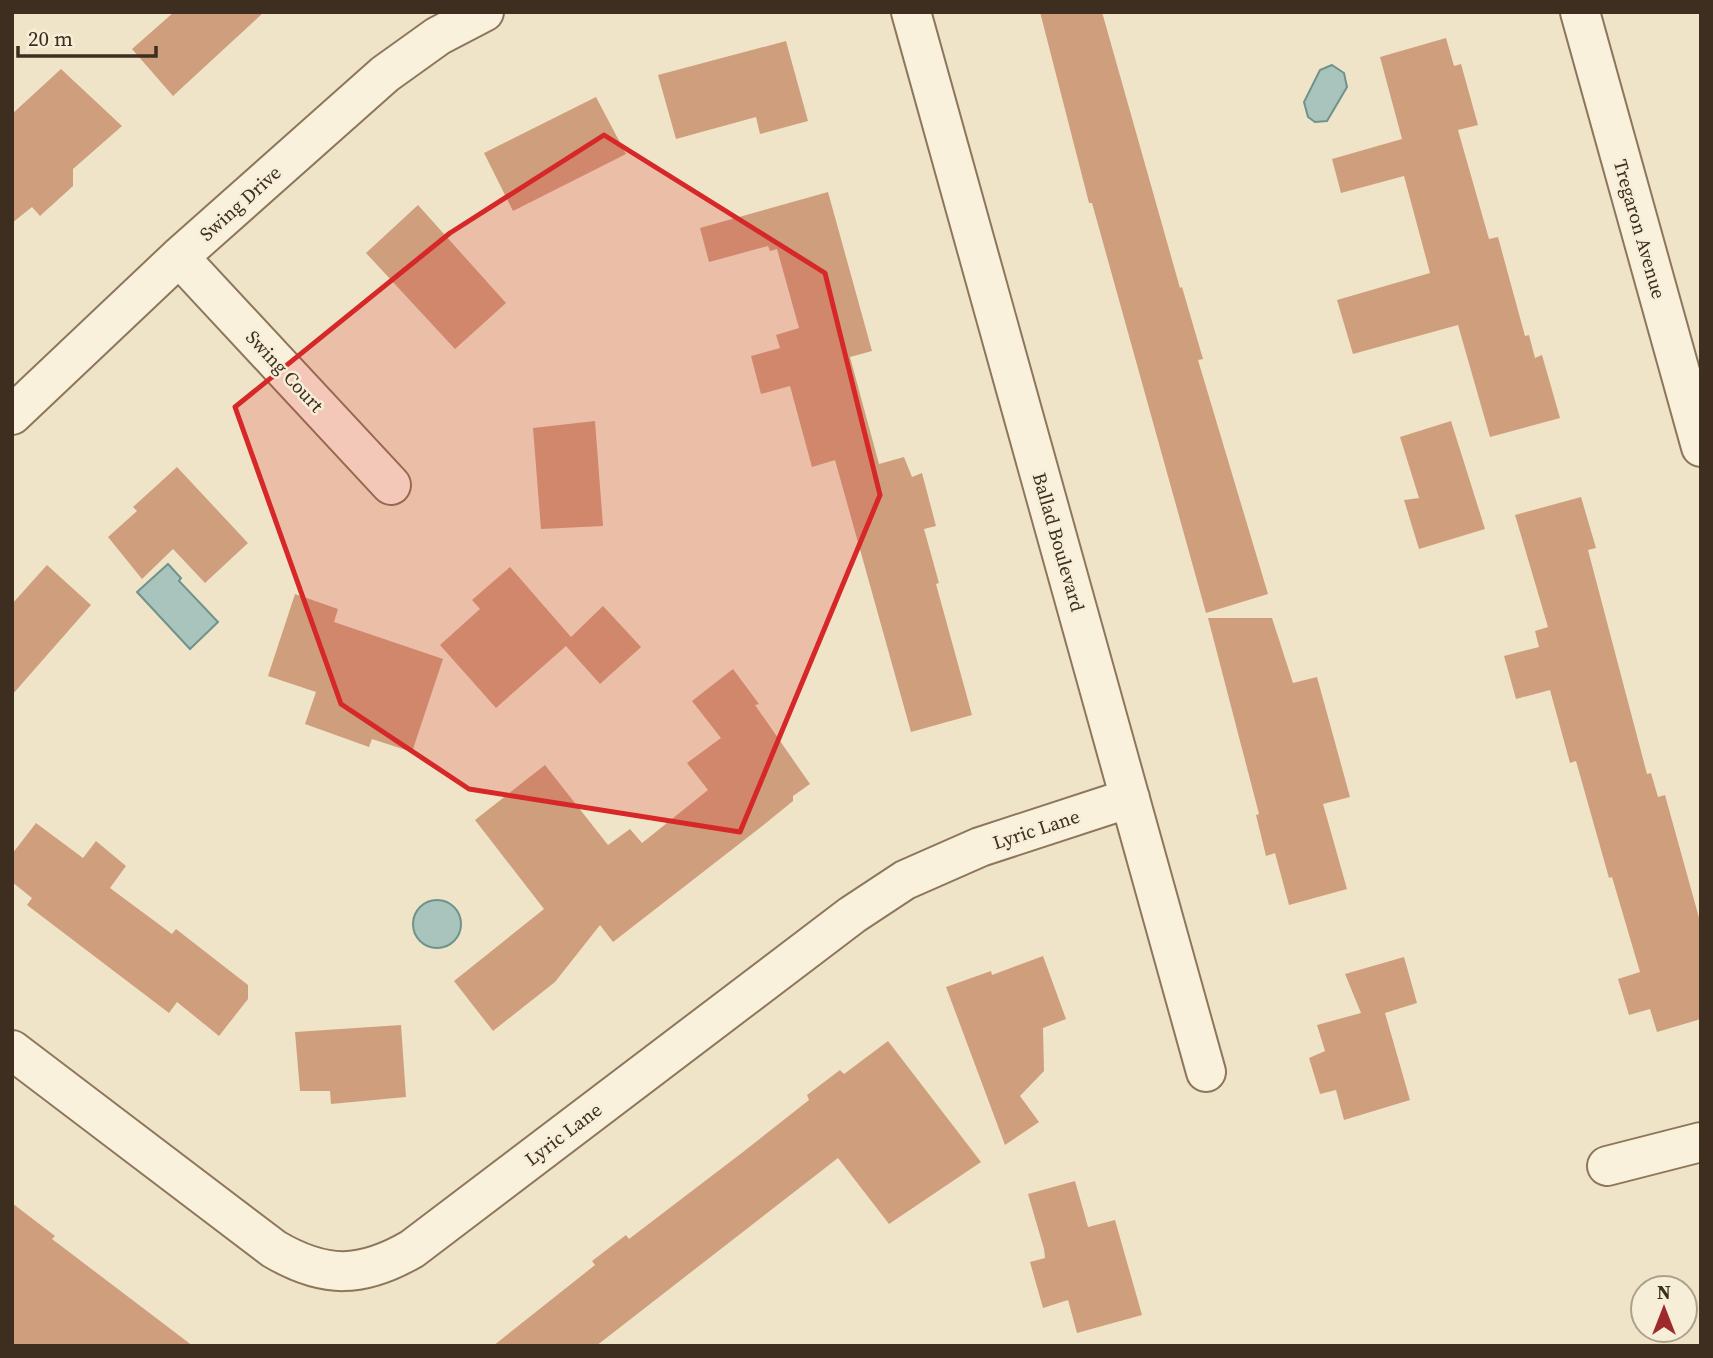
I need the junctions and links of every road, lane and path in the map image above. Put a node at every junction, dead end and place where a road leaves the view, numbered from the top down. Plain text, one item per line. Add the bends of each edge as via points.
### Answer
1 (484, 12) edge
2 (911, 12) edge
3 (1580, 12) edge
4 (179, 257) junction
5 (12, 415) edge
6 (1701, 447) edge
7 (391, 485) dead end
8 (1130, 798) junction
9 (12, 1050) edge
10 (1206, 1072) dead end
11 (1701, 1142) edge
12 (1607, 1166) dead end

1 - 4 street, Swing Drive via 438,36 385,74
2 - 8 street, Ballad Boulevard
3 - 6 street, Tregaron Avenue
4 - 5 street, Swing Drive
4 - 7 street, Swing Court
8 - 9 street, Lyric Lane via 980,847 905,880 852,915 412,1249 366,1269 337,1271 300,1264 274,1249
8 - 10 street, Ballad Boulevard
11 - 12 street

